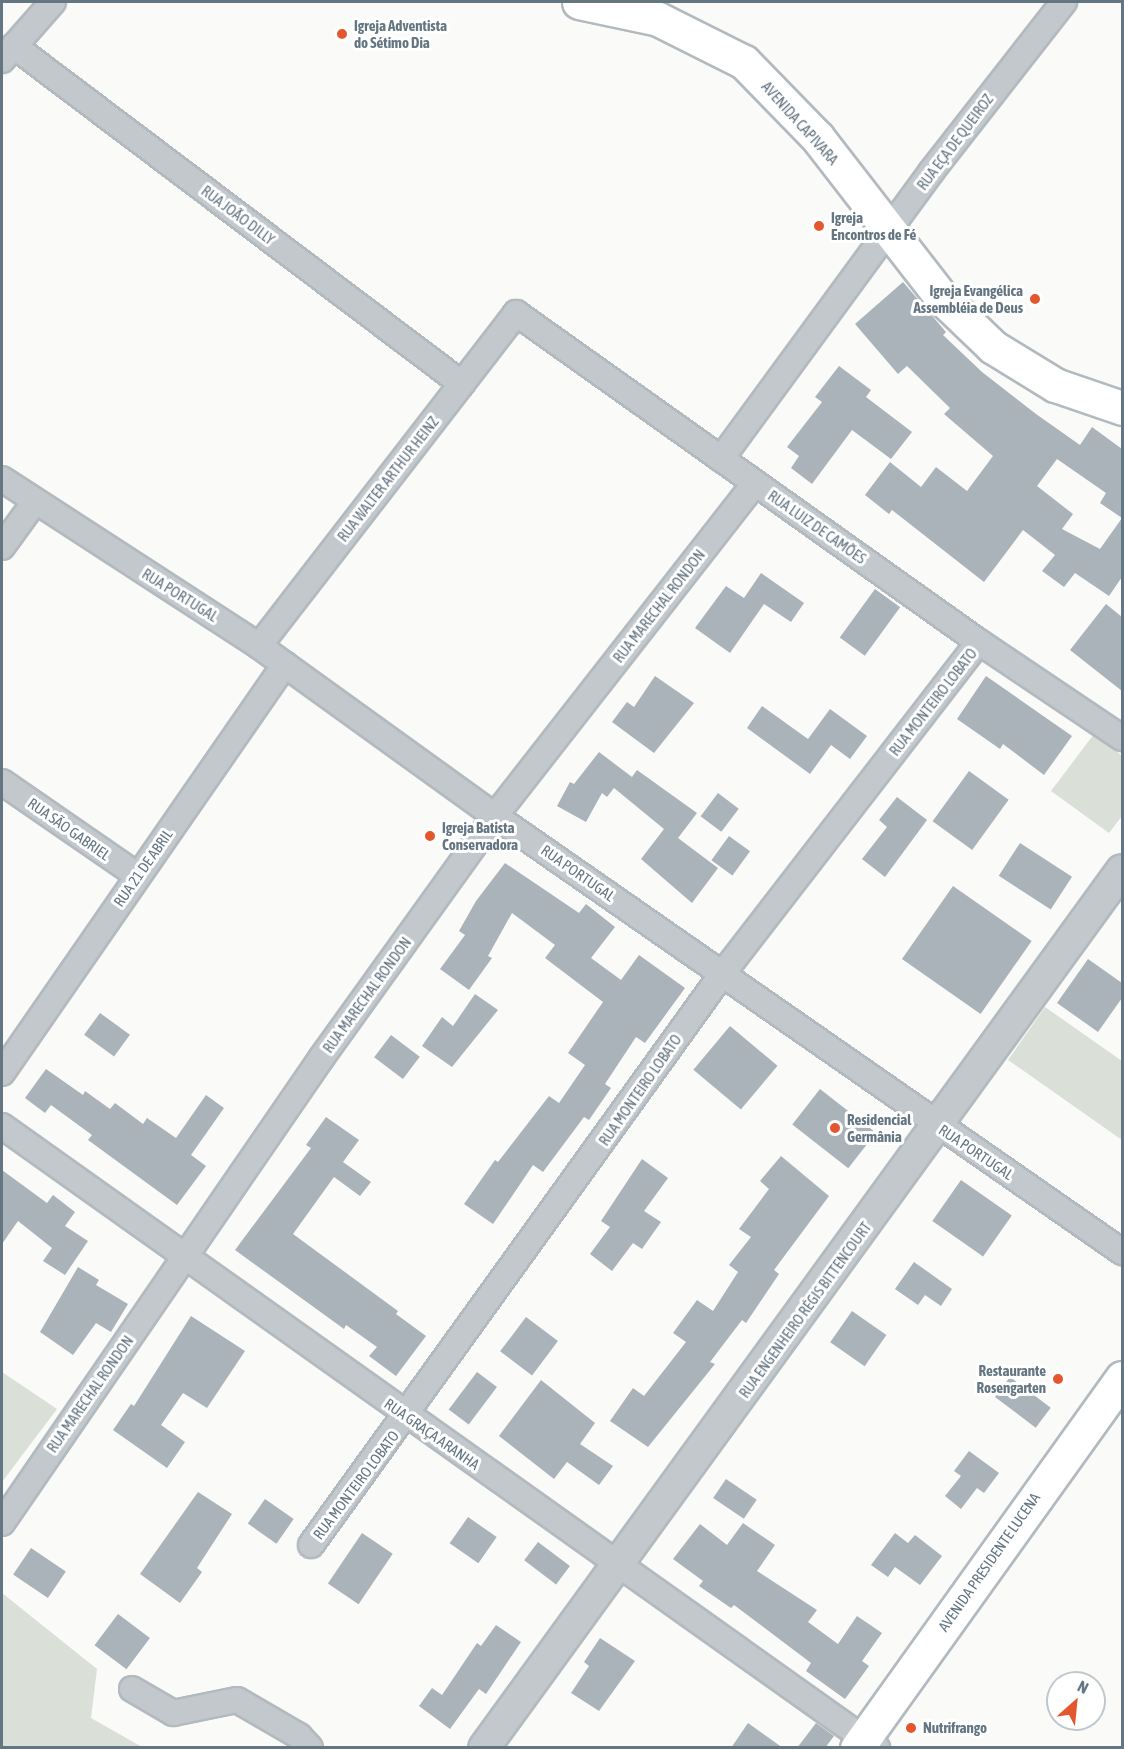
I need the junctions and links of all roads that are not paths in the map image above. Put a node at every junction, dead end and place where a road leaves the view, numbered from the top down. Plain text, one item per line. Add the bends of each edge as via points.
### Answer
1 (53, 2) edge
2 (579, 2) edge
3 (1064, 2) edge
4 (8, 53) edge
5 (889, 231) junction
6 (516, 313) joint
7 (462, 384) junction
8 (1122, 408) edge
9 (721, 459) junction
10 (2, 479) edge
11 (755, 483) junction
12 (34, 503) junction
13 (2, 547) edge
14 (979, 642) junction
15 (259, 646) junction
16 (285, 664) junction
17 (1122, 738) edge
18 (2, 782) edge
19 (495, 816) junction
20 (1122, 870) edge
21 (137, 876) junction
22 (723, 973) junction
23 (2, 1073) edge
24 (2, 1126) edge
25 (939, 1127) junction
26 (1122, 1252) edge
27 (185, 1257) junction
28 (1122, 1378) edge
29 (407, 1416) junction
30 (2, 1523) edge
31 (311, 1545) dead end
32 (618, 1565) junction
33 (132, 1689) dead end
34 (866, 1744) edge
35 (310, 1748) edge
36 (484, 1748) edge

1 - 4 street
2 - 5 main road, AVENIDA CAPIVARA via 658,19 744,62 817,137
3 - 5 street, RUA EÇA DE QUEIROZ
4 - 7 street, RUA JOÃO DILLY
5 - 8 main road, AVENIDA CAPIVARA via 940,297 993,347 1055,385
5 - 9 street, RUA EÇA DE QUEIROZ
6 - 7 street, RUA WALTER ARTHUR HEINZ
6 - 9 street, RUA LUIZ DE CAMÕES
7 - 15 street, RUA WALTER ARTHUR HEINZ
9 - 11 street, RUA LUIZ DE CAMÕES
10 - 12 street, RUA PORTUGAL
11 - 14 street, RUA LUIZ DE CAMÕES
11 - 19 street, RUA MARECHAL RONDON
12 - 13 street
12 - 15 street, RUA PORTUGAL
14 - 17 street, RUA LUIZ DE CAMÕES
14 - 22 street, RUA MONTEIRO LOBATO
15 - 16 street, RUA PORTUGAL
16 - 19 street, RUA PORTUGAL
16 - 21 street, RUA 21 DE ABRIL
18 - 21 street, RUA SÃO GABRIEL
19 - 22 street, RUA PORTUGAL
19 - 27 street, RUA MARECHAL RONDON
20 - 25 street, RUA ENGENHEIRO RÉGIS BITTENCOURT
21 - 23 street, RUA 21 DE ABRIL
22 - 25 street, RUA PORTUGAL
22 - 29 street, RUA MONTEIRO LOBATO
24 - 27 street, RUA GRAÇA ARANHA
25 - 26 street, RUA PORTUGAL
25 - 32 street, RUA ENGENHEIRO RÉGIS BITTENCOURT
27 - 29 street, RUA GRAÇA ARANHA
27 - 30 street, RUA MARECHAL RONDON
28 - 34 main road, AVENIDA PRESIDENTE LUCENA
29 - 31 street, RUA MONTEIRO LOBATO
29 - 32 street, RUA GRAÇA ARANHA
32 - 34 street, RUA GRAÇA ARANHA
32 - 36 street, RUA ENGENHEIRO RÉGIS BITTENCOURT
33 - 35 street via 173,1713 237,1700 299,1736

